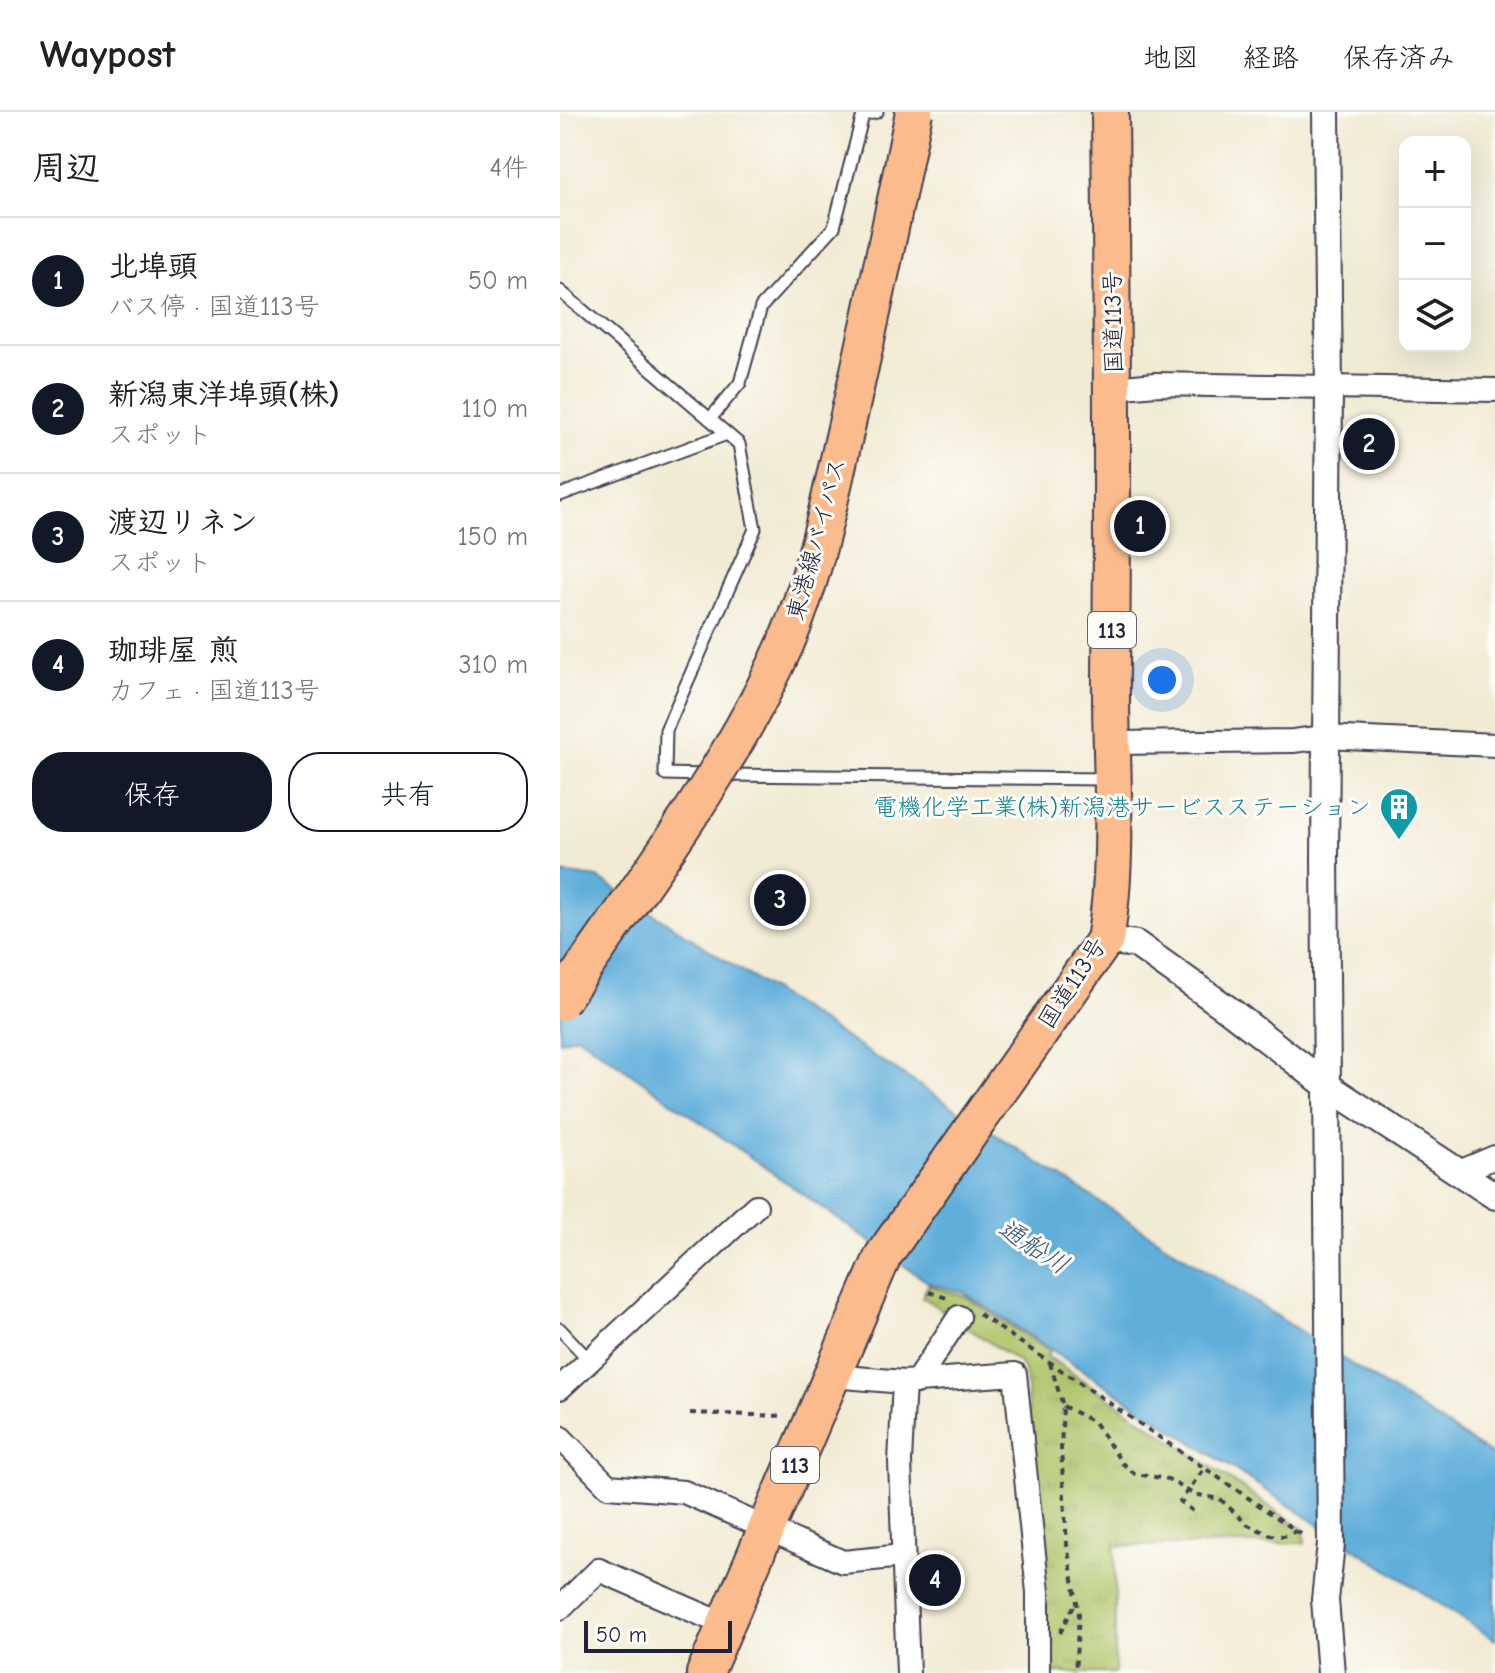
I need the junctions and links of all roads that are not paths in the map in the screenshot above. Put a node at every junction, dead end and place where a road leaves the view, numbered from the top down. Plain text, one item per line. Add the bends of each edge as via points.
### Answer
1 (877, 112) edge
2 (897, 112) edge
3 (914, 112) edge
4 (1110, 112) edge
5 (1326, 112) edge
6 (560, 291) edge
7 (1113, 388) junction
8 (1329, 388) junction
9 (1495, 390) edge
10 (710, 419) junction
11 (727, 434) junction
12 (560, 495) edge
13 (1325, 737) junction
14 (1111, 743) junction
15 (1495, 745) edge
16 (1111, 779) junction
17 (1105, 940) junction
18 (560, 961) edge
19 (560, 1002) edge
20 (1329, 1087) junction
21 (1495, 1157) edge
22 (1457, 1173) junction
23 (1495, 1196) edge
24 (756, 1206) dead end
25 (963, 1310) road end
26 (560, 1329) edge
27 (589, 1360) junction
28 (832, 1376) junction
29 (910, 1382) junction
30 (560, 1388) edge
31 (560, 1437) edge
32 (768, 1529) junction
33 (903, 1556) junction
34 (560, 1608) edge
35 (726, 1625) junction
36 (705, 1673) edge
37 (908, 1673) edge
38 (1038, 1673) edge
39 (1331, 1673) edge

1 - 10 lane via 863,115 834,227 761,307 740,383
2 - 18 highway, 東港線バイパス via 863,286 783,602 724,720
3 - 19 highway, 東港線バイパス, bridge via 802,604 743,731
4 - 7 highway, 国道113号 / 113
5 - 8 street
6 - 10 lane
7 - 8 street
7 - 14 highway, 国道113号 / 113
8 - 9 street
8 - 13 street
10 - 11 lane
11 - 12 lane
11 - 16 lane via 739,444 755,529 666,730 665,774
13 - 14 street
13 - 15 street
13 - 20 street
14 - 16 highway, 国道113号 / 113
16 - 17 highway, 国道113号 / 113 via 1113,897
17 - 20 street via 1136,944
17 - 28 highway, 国道113号 / 113 via 883,1256
20 - 22 street
20 - 39 street via 1331,1544 1325,1600
21 - 22 street
22 - 23 street
24 - 27 street
25 - 29 street
26 - 27 lane
27 - 30 street
28 - 29 street
28 - 32 highway, 国道113号 / 113
29 - 33 street via 900,1462
29 - 38 street via 1015,1374 1038,1592
31 - 32 street via 608,1486 684,1492
32 - 33 street via 843,1562
32 - 35 highway, 国道113号 / 113
33 - 37 street
34 - 35 street via 599,1570
35 - 36 highway, 国道113号 / 113

